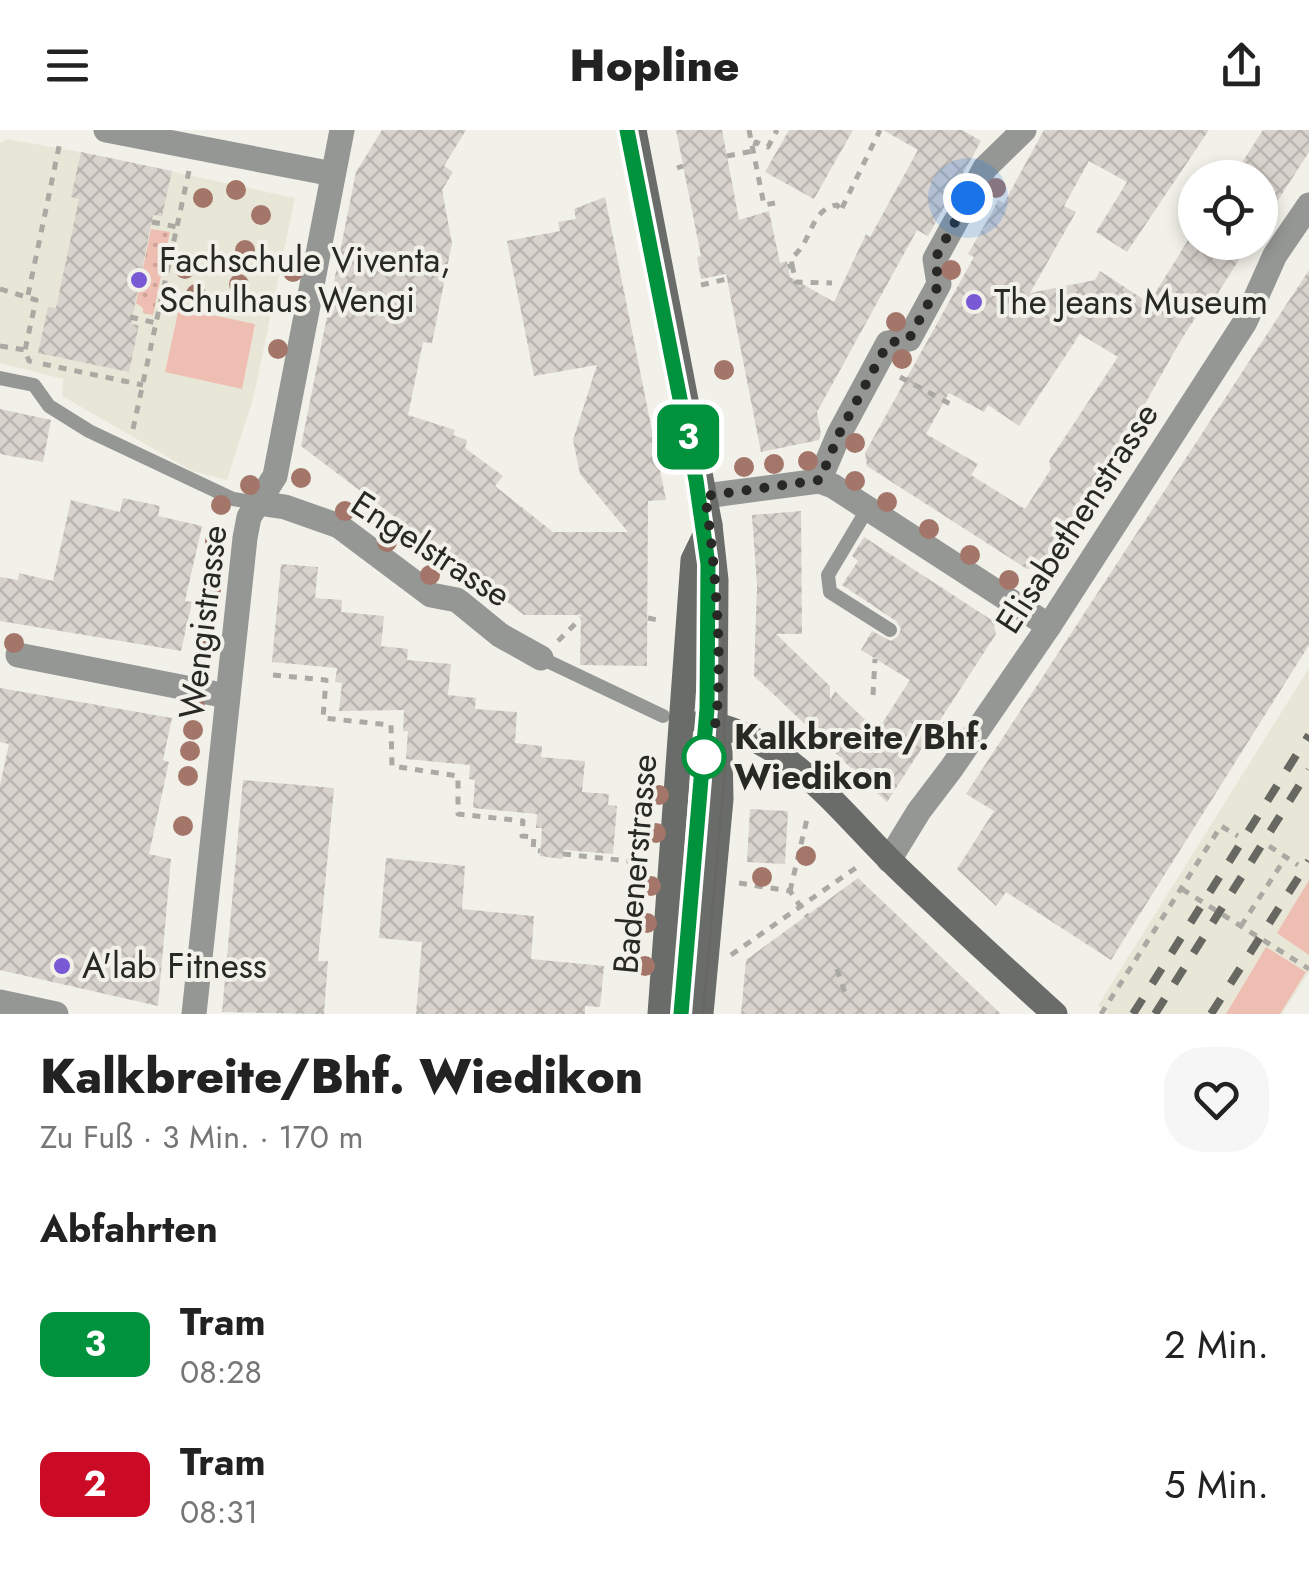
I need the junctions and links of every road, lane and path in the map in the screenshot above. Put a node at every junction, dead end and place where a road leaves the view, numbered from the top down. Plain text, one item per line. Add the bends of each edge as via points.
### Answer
1 (106, 130) edge
2 (342, 130) edge
3 (634, 130) edge
4 (749, 130) edge
5 (777, 130) edge
6 (880, 130) edge
7 (1024, 130) edge
8 (60, 142) dead end
9 (753, 151) junction
10 (727, 156) dead end
11 (190, 168) dead end
12 (333, 174) junction
13 (775, 203) dead end
14 (1309, 205) edge
15 (152, 222) dead end
16 (177, 227) junction
17 (727, 279) dead end
18 (832, 283) dead end
19 (701, 285) dead end
20 (0, 289) edge
21 (28, 295) junction
22 (130, 317) dead end
23 (156, 322) junction
24 (0, 346) edge
25 (25, 350) junction
26 (900, 377) dead end
27 (0, 378) edge
28 (143, 385) junction
29 (952, 406) dead end
30 (130, 443) dead end
31 (820, 480) junction
32 (705, 496) junction
33 (258, 504) junction
34 (868, 508) junction
35 (710, 525) junction
36 (1049, 626) junction
37 (890, 630) dead end
38 (18, 654) dead end
39 (541, 658) joint
40 (875, 659) dead end
41 (273, 675) dead end
42 (873, 694) dead end
43 (227, 696) junction
44 (673, 718) junction
45 (715, 724) junction
46 (807, 819) dead end
47 (1238, 836) dead end
48 (1270, 846) dead end
49 (540, 851) dead end
50 (563, 854) dead end
51 (1286, 857) junction
52 (889, 860) junction
53 (647, 863) dead end
54 (1298, 865) dead end
55 (857, 867) dead end
56 (736, 882) dead end
57 (1182, 889) junction
58 (790, 891) junction
59 (800, 907) junction
60 (806, 916) dead end
61 (1241, 926) junction
62 (729, 957) dead end
63 (1309, 968) edge
64 (838, 969) dead end
65 (845, 993) dead end
66 (0, 1002) edge
67 (56, 1014) edge
68 (194, 1014) edge
69 (660, 1014) edge
70 (685, 1014) edge
71 (701, 1014) edge
72 (1054, 1014) edge
73 (1102, 1014) edge

1 - 12 street
2 - 12 street, Wengistrasse
3 - 32 street, Badenerstrasse
4 - 9 path
5 - 9 path via 768,147 756,142
6 - 18 path via 842,211 830,206 816,217 805,245 791,258 796,282
7 - 31 street via 985,168 935,259 939,284 909,339 888,343
8 - 21 path
9 - 10 path
9 - 13 path via 764,205
11 - 16 path
12 - 33 street, Wengistrasse via 279,460
14 - 36 street, Elisabethenstrasse via 1275,255 1245,322
15 - 16 path
16 - 23 path
17 - 19 path
20 - 21 path
21 - 25 path via 36,300
22 - 23 path
23 - 28 path
24 - 25 path
25 - 28 path via 28,361
26 - 29 path
27 - 33 lane, Engelstrasse via 34,384 49,406 89,431 232,499
28 - 30 path
31 - 32 street
31 - 34 street
32 - 35 street, Badenerstrasse
33 - 39 street, Engelstrasse via 339,526 431,595 456,600
33 - 43 street, Wengistrasse via 245,538
34 - 36 street
34 - 37 lane via 828,575 830,592
35 - 44 street, Badenerstrasse via 693,560
35 - 45 street, Badenerstrasse
36 - 52 street, Elisabethenstrasse
38 - 43 street
39 - 44 lane, Engelstrasse
40 - 42 path
41 - 49 path via 326,680 323,718 392,724 392,766 458,776 458,814 524,820 522,836 534,836 534,850
43 - 68 street, Wengistrasse
44 - 45 street, Badenerstrasse
44 - 69 street, Badenerstrasse
45 - 52 street via 755,738 794,765
45 - 70 lane, Badenerstrasse via 702,798
45 - 71 street, Badenerstrasse via 721,799
46 - 58 path
47 - 57 path via 1221,826
48 - 51 path
50 - 53 path
51 - 54 path
51 - 61 path
52 - 72 street
55 - 59 path
56 - 58 path
57 - 61 path
57 - 73 path
58 - 59 path
59 - 60 path
59 - 62 path
61 - 63 path
64 - 65 path
66 - 67 street

